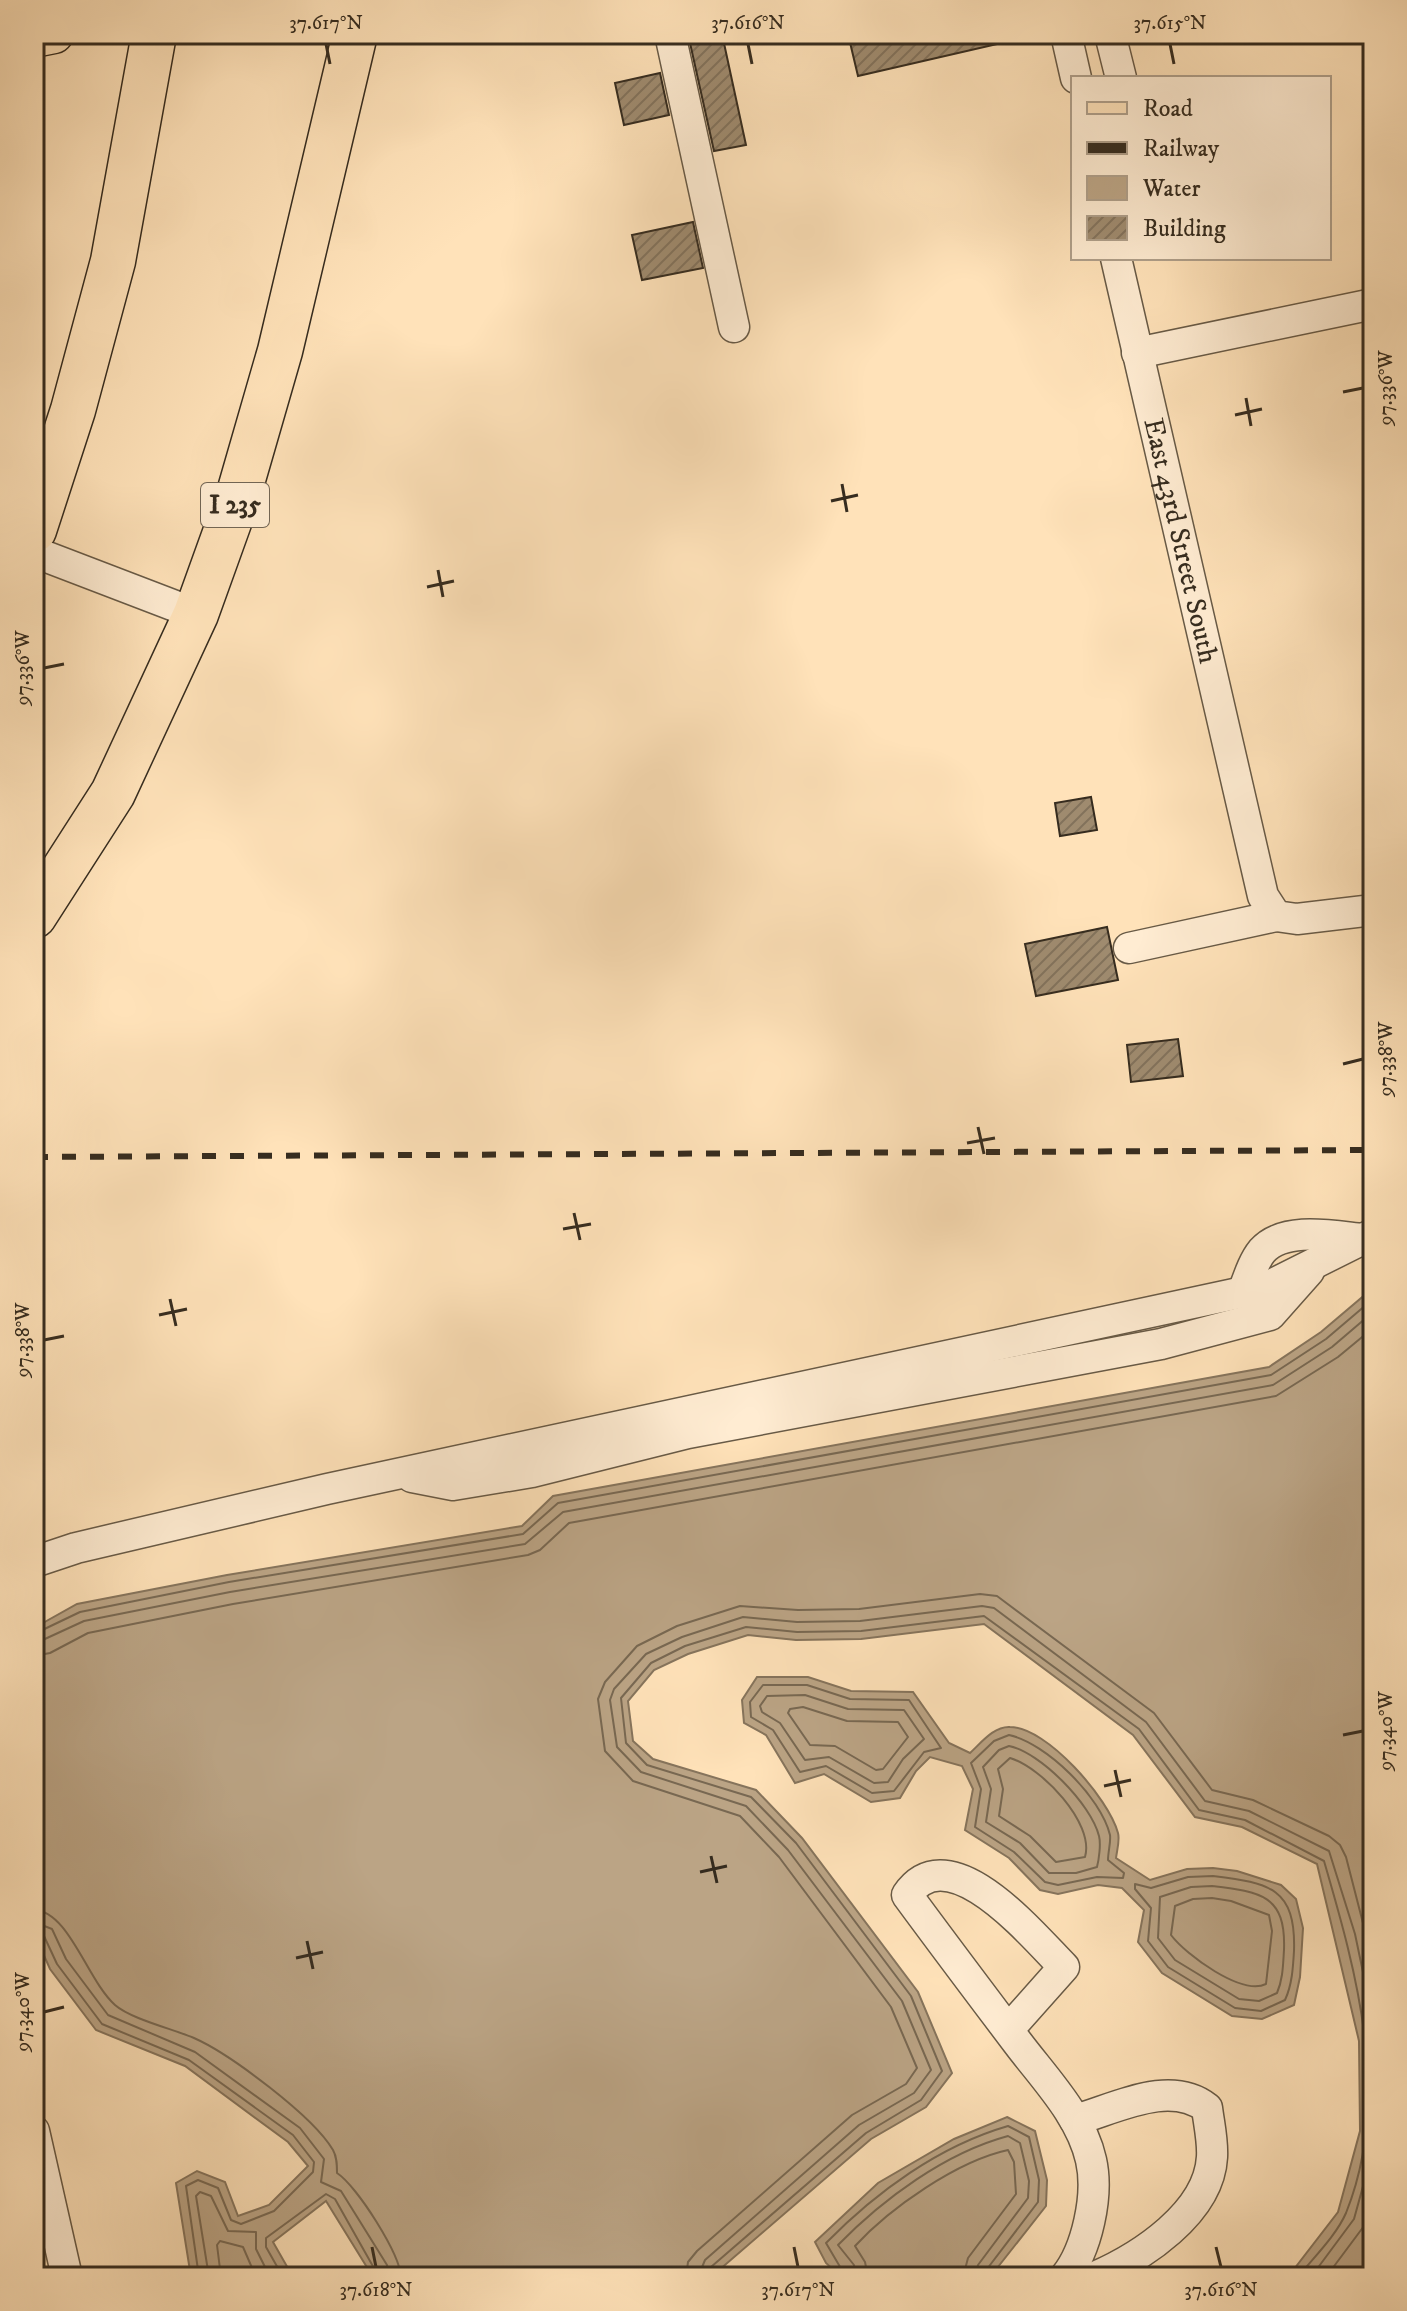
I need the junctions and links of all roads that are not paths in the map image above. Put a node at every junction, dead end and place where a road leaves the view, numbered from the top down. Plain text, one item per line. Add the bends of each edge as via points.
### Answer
1 (54, 34) edge
2 (154, 34) edge
3 (670, 34) edge
4 (1066, 34) edge
5 (1110, 34) edge
6 (34, 38) edge
7 (353, 47) edge
8 (1076, 76) edge
9 (1120, 76) edge
10 (1116, 260) edge
11 (1373, 304) edge
12 (734, 327) dead end
13 (1137, 353) junction
14 (34, 530) edge
15 (34, 552) edge
16 (196, 614) junction
17 (1373, 910) edge
18 (34, 916) edge
19 (1276, 916) junction
20 (1129, 948) dead end
21 (1367, 1237) edge
22 (1311, 1267) junction
23 (1243, 1292) junction
24 (398, 1474) junction
25 (34, 1562) edge
26 (1008, 2030) junction
27 (1075, 2120) junction
28 (34, 2131) edge
29 (67, 2277) edge
30 (1065, 2277) edge
31 (1095, 2277) edge

1 - 6 main road
2 - 14 highway via 113,261
3 - 12 street
4 - 8 street
5 - 9 street
7 - 16 highway, I 235 via 280,351 237,500
10 - 13 street, East 43rd Street South
11 - 13 street
13 - 19 street, East 43rd Street South via 1263,896
15 - 16 street
16 - 18 highway, I 235 via 113,793
17 - 19 street via 1297,919
19 - 20 street
21 - 22 street
21 - 23 street via 1274,1241 1262,1252
22 - 23 street
22 - 24 street via 1270,1315 1161,1344 688,1433 469,1483
23 - 24 street
24 - 25 street
26 - 26 street via 907,1895 916,1881 948,1877 984,1889 1064,1967
26 - 27 street
27 - 30 street via 1092,2161 1093,2201
27 - 31 street via 1171,2093 1193,2097 1207,2108 1212,2160 1197,2200 1167,2235
28 - 29 street

